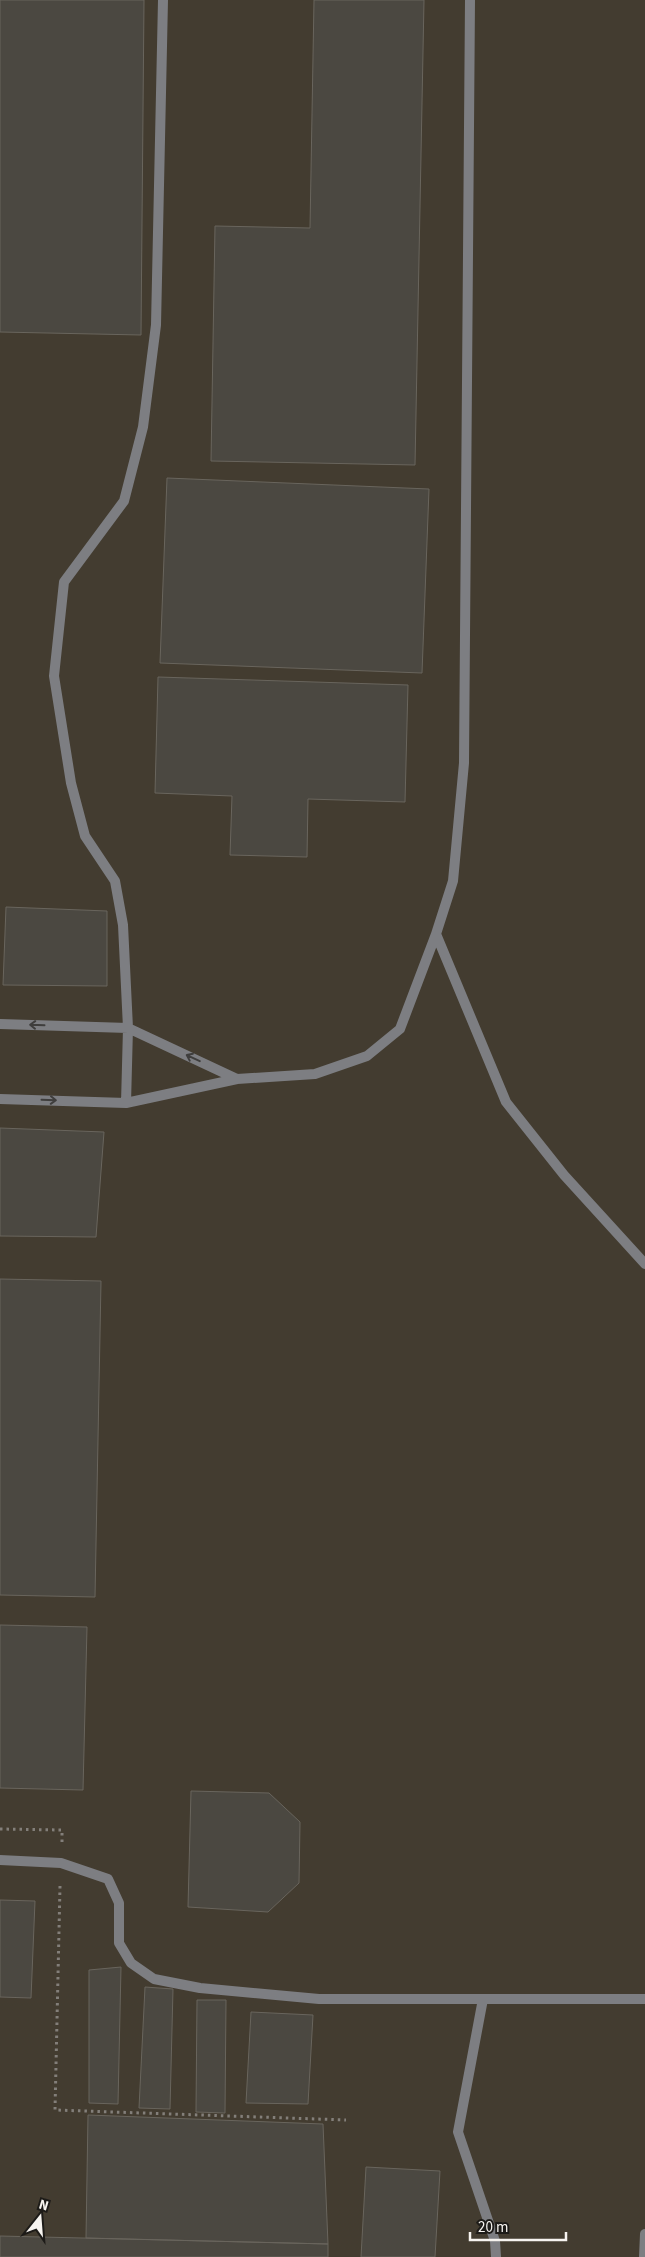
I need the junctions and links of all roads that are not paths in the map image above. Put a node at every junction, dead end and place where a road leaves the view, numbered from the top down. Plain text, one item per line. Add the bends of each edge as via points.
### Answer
1 (163, 0) edge
2 (470, 0) edge
3 (436, 934) junction
4 (0, 1024) edge
5 (128, 1028) junction
6 (237, 1079) junction
7 (0, 1099) edge
8 (126, 1103) junction
9 (645, 1264) edge
10 (0, 1860) edge
11 (483, 1999) junction
12 (645, 1999) edge
13 (645, 2234) edge
14 (496, 2257) edge
15 (644, 2257) edge

1 - 5 lane via 156,325 143,426 124,501 64,582 54,676 71,783 85,836 115,881 123,925
2 - 3 lane via 464,762 453,881
3 - 6 lane via 400,1029 366,1056 315,1074
3 - 9 lane via 506,1102 564,1175
5 -> 4 lane
6 -> 5 lane
5 - 8 lane
6 - 8 lane
7 -> 8 lane
10 - 11 lane via 61,1863 108,1879 119,1903 119,1943 131,1963 154,1979 200,1988 319,1999
11 - 12 lane
11 - 14 lane via 458,2132 492,2232
13 - 15 lane

